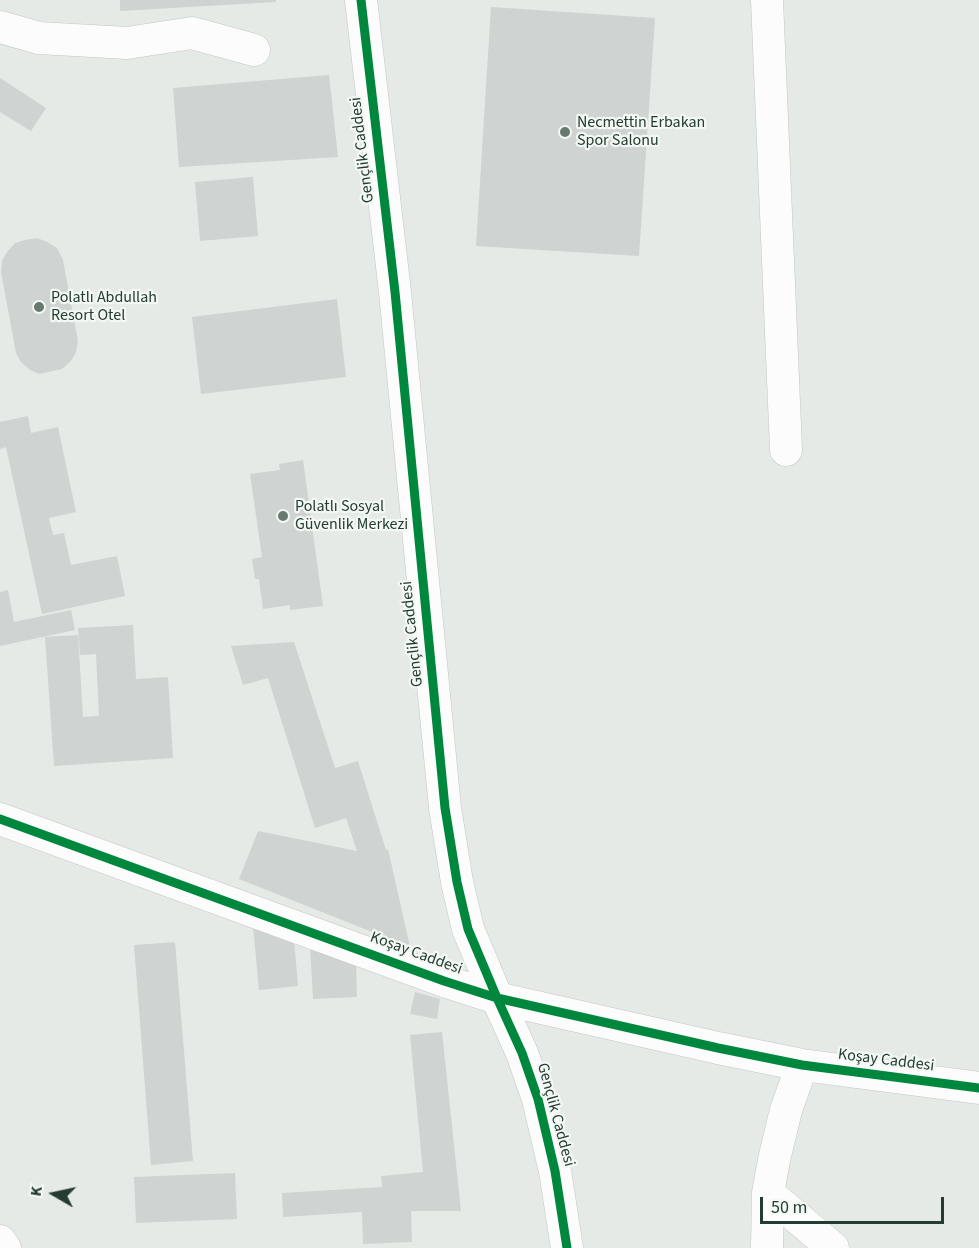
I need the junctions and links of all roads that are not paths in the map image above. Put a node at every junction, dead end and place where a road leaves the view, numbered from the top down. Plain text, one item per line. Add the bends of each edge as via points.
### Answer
1 (361, 0) edge
2 (767, 0) edge
3 (0, 27) edge
4 (254, 50) dead end
5 (786, 450) dead end
6 (0, 819) edge
7 (497, 998) junction
8 (802, 1065) junction
9 (979, 1089) edge
10 (768, 1193) junction
11 (0, 1242) edge
12 (5, 1248) edge
13 (567, 1248) edge
14 (767, 1248) edge
15 (833, 1248) edge

1 - 7 street, Gençlik Caddesi via 446,808 468,929
2 - 5 street
3 - 4 street via 39,38 127,43 192,33
6 - 7 street, Koşay Caddesi
7 - 8 street, Koşay Caddesi
7 - 13 street, Gençlik Caddesi via 538,1099
8 - 9 street, Koşay Caddesi
8 - 10 street via 786,1110
10 - 14 street
10 - 15 street
11 - 12 street

